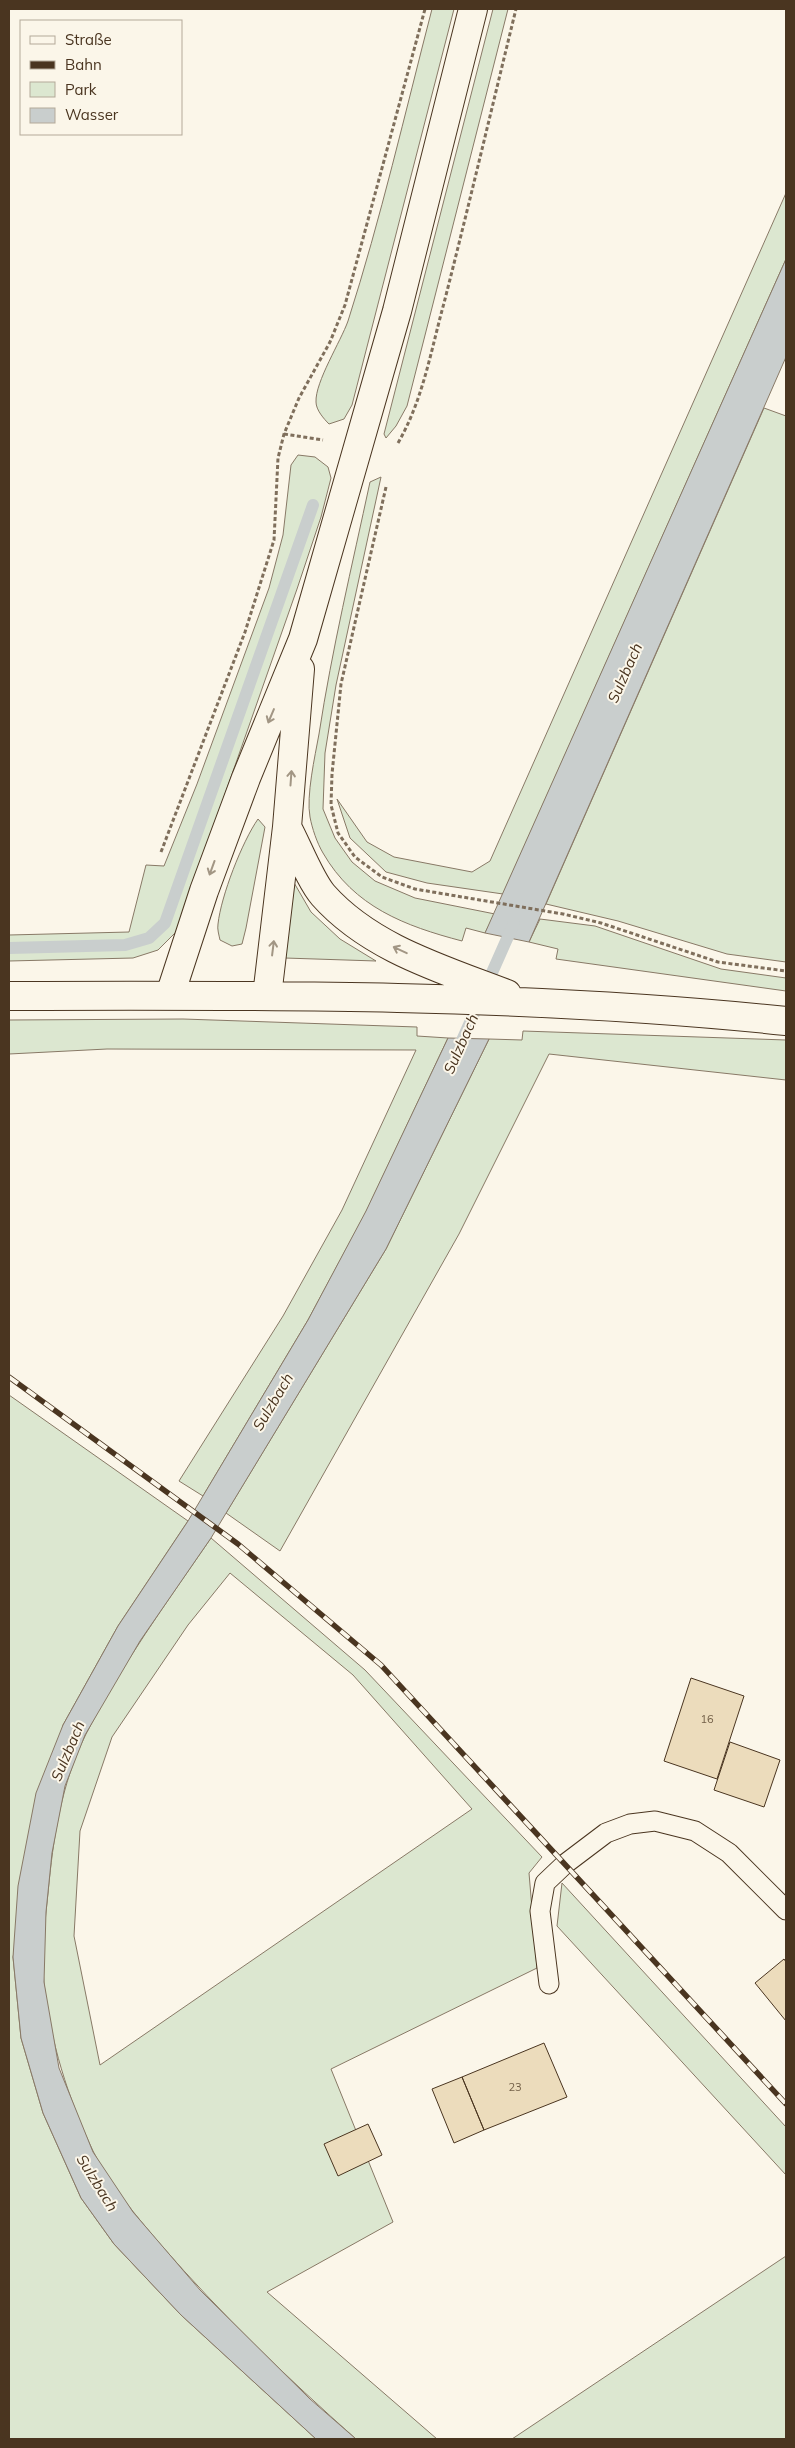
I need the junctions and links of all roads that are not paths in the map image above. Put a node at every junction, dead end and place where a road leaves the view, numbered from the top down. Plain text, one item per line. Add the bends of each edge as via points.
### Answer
1 (474, 9) edge
2 (303, 639) junction
3 (287, 827) junction
4 (170, 995) junction
5 (9, 996) edge
6 (268, 996) junction
7 (527, 1002) junction
8 (786, 1021) edge
9 (786, 1910) edge
10 (549, 1984) dead end

1 - 2 street via 397,311
3 -> 2 street
2 -> 4 street via 239,795
6 -> 3 street
7 -> 3 street via 444,970 359,929 322,893
4 - 5 street
4 - 6 street
6 - 7 street
7 - 8 street
9 - 10 lane via 729,1853 695,1831 655,1820 630,1824 606,1834 545,1883 540,1911

